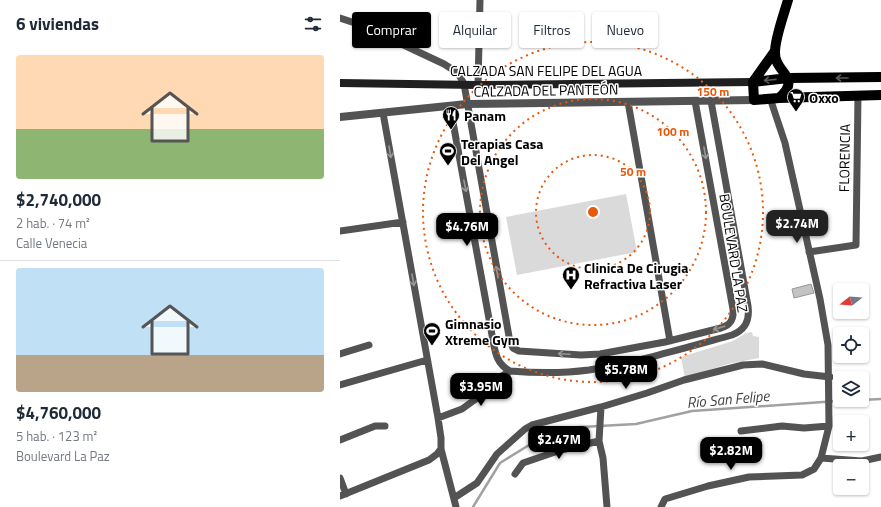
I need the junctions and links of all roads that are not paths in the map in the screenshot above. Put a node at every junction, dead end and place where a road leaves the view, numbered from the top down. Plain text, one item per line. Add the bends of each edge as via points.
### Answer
1 (480, 0) edge
2 (788, 0) edge
3 (340, 18) edge
4 (775, 51) junction
5 (881, 77) edge
6 (788, 78) junction
7 (752, 82) junction
8 (340, 83) edge
9 (464, 84) junction
10 (478, 85) junction
11 (858, 95) junction
12 (881, 95) edge
13 (774, 98) junction
14 (754, 100) junction
15 (695, 101) junction
16 (711, 101) junction
17 (628, 102) junction
18 (467, 104) junction
19 (450, 106) junction
20 (383, 113) junction
21 (340, 117) edge
22 (403, 222) junction
23 (340, 231) edge
24 (809, 252) junction
25 (670, 341) junction
26 (368, 345) dead end
27 (340, 354) edge
28 (427, 360) junction
29 (510, 371) junction
30 (830, 377) junction
31 (340, 385) edge
32 (601, 407) junction
33 (438, 418) junction
34 (385, 426) dead end
35 (829, 426) junction
36 (741, 431) dead end
37 (599, 439) junction
38 (340, 440) edge
39 (441, 449) junction
40 (881, 457) edge
41 (821, 458) junction
42 (515, 474) dead end
43 (340, 478) edge
44 (343, 495) edge
45 (454, 498) junction
46 (605, 506) edge
47 (456, 507) edge
48 (661, 507) edge

1 - 10 street
2 - 4 main road
3 - 9 street via 361,25 444,64 458,73
4 - 6 main road via 777,63
4 - 7 main road
5 -> 6 main road
6 -> 7 main road
6 - 13 main road via 784,93
7 - 10 main road, CALZADA SAN FELIPE DEL AGUA
7 - 14 main road
8 - 9 main road, CALZADA SAN FELIPE DEL AGUA
9 - 10 main road, CALZADA SAN FELIPE DEL AGUA
9 - 18 street
11 - 12 main road
11 - 13 main road
11 - 24 street, FLORENCIA via 856,245
13 - 14 main road
13 - 24 street
14 - 16 street, CALZADA DEL PANTEÓN
15 - 16 street, CALZADA DEL PANTEÓN
15 - 17 street, CALZADA DEL PANTEÓN
15 -> 25 street, BOULEVARD LA PAZ via 733,318 725,327
16 - 29 street, BOULEVARD LA PAZ via 748,306 749,316 745,327 732,335 678,350 589,370
17 - 18 street, CALZADA DEL PANTEÓN
17 - 25 street
18 - 19 street, CALZADA DEL PANTEÓN
25 -> 18 street, BOULEVARD LA PAZ via 594,355 523,352 513,348
19 - 20 street, CALZADA DEL PANTEÓN
19 -> 29 street via 496,356 501,365
20 - 21 street, CALZADA DEL PANTEÓN
20 -> 22 street
22 - 23 street
22 -> 28 street
24 - 30 street via 828,345
26 - 27 street
28 - 31 street
28 - 33 street
29 - 33 street via 462,409
30 - 32 street via 770,365 743,364
30 - 35 street
32 - 37 street
32 - 45 street via 525,429 494,458 477,483
33 - 39 street
34 - 38 street via 376,426
35 - 36 street via 776,426
35 - 41 street
37 - 42 street via 523,463
37 - 46 street via 603,458
39 - 44 street via 429,460
39 - 45 street
40 - 41 street via 862,462
41 - 48 street via 814,470 802,475 749,477 708,486 665,499
43 - 44 street
45 - 47 street

